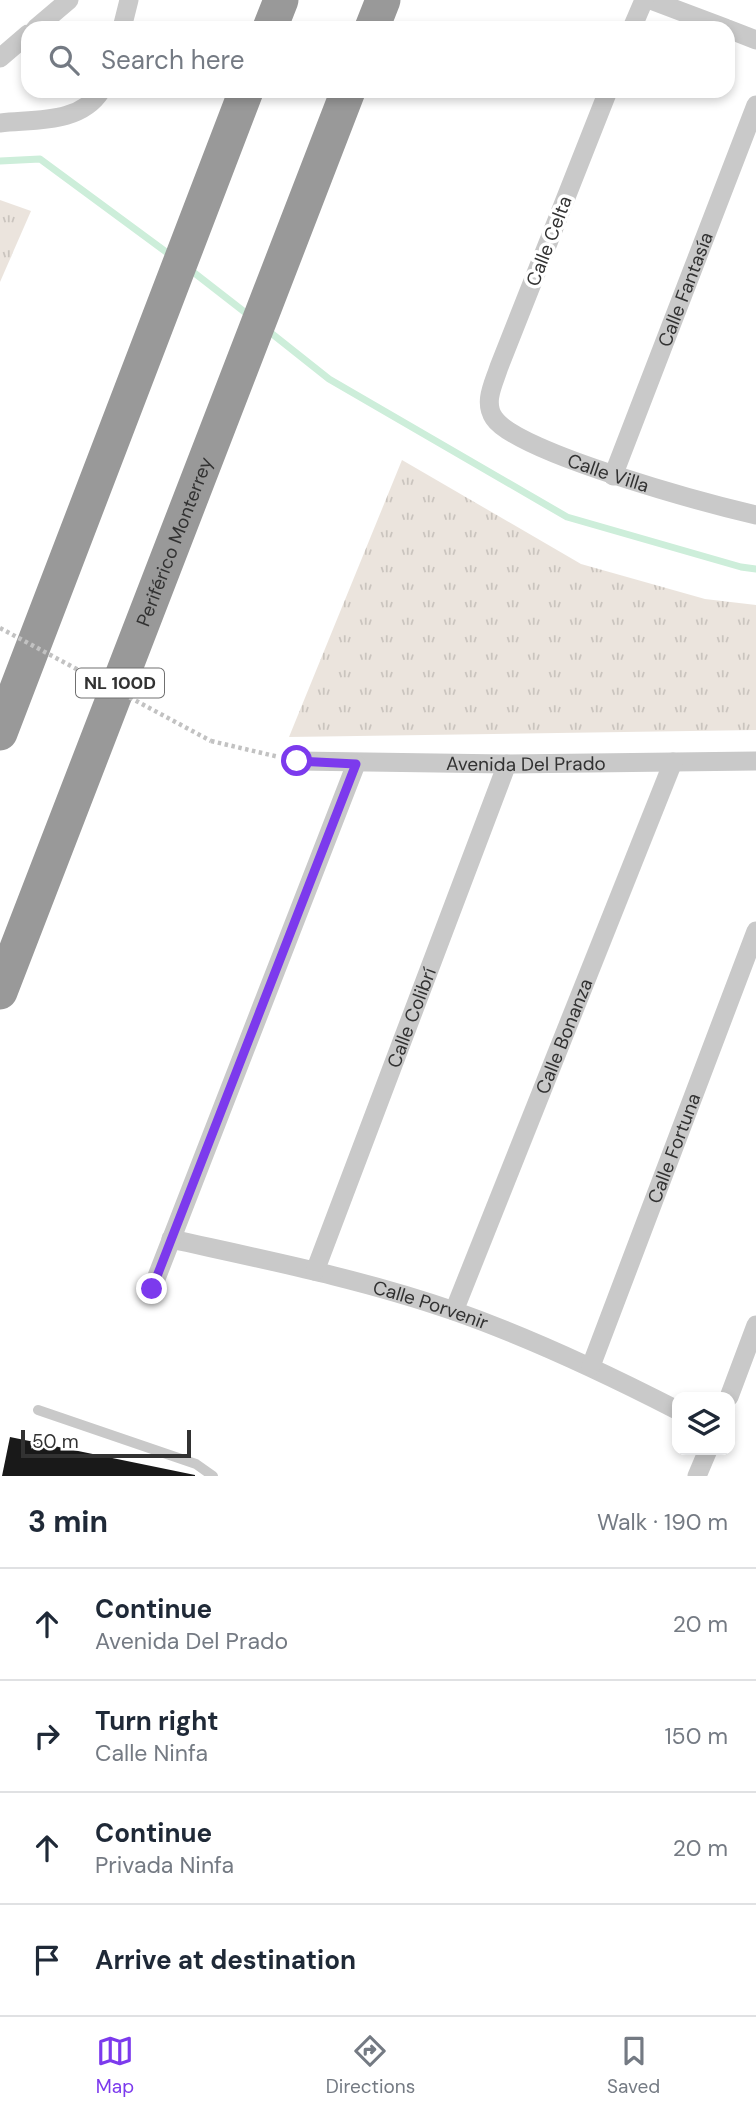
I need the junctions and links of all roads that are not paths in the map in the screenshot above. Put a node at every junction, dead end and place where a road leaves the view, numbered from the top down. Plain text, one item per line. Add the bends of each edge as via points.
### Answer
1 (69, 0) edge
2 (130, 0) edge
3 (281, 0) edge
4 (383, 0) edge
5 (643, 0) edge
6 (651, 0) edge
7 (44, 21) edge
8 (124, 21) edge
9 (273, 21) edge
10 (375, 21) edge
11 (635, 21) edge
12 (706, 21) edge
13 (735, 32) edge
14 (21, 40) edge
15 (756, 40) edge
16 (0, 58) edge
17 (95, 98) edge
18 (243, 98) edge
19 (345, 98) edge
20 (605, 98) edge
21 (756, 104) edge
22 (0, 124) edge
23 (491, 392) joint
24 (613, 476) junction
25 (756, 514) edge
26 (0, 733) edge
27 (297, 761) road end
28 (756, 761) edge
29 (673, 762) junction
30 (356, 764) junction
31 (508, 764) junction
32 (756, 931) edge
33 (0, 992) edge
34 (171, 1239) junction
35 (315, 1271) junction
36 (152, 1289) dead end
37 (454, 1311) junction
38 (756, 1325) edge
39 (591, 1366) junction
40 (731, 1392) edge
41 (672, 1407) edge
42 (38, 1410) dead end
43 (706, 1455) edge
44 (213, 1476) edge
45 (697, 1476) edge

1 - 7 street
2 - 8 street
3 - 9 highway
4 - 10 highway
5 - 11 street
6 - 12 street
13 - 15 street
14 - 16 street
17 - 22 street via 75,115
18 - 26 highway
19 - 33 highway, Periférico Monterrey / NL 100D
20 - 23 street, Calle Celta
21 - 24 street, Calle Fantasía
23 - 24 street, Calle Villa via 490,411 501,426
24 - 25 street, Calle Villa
27 - 30 street, Avenida Del Prado
28 - 29 street, Avenida Del Prado
29 - 31 street, Avenida Del Prado
29 - 37 street, Calle Bonanza
30 - 31 street, Avenida Del Prado
30 - 34 street
31 - 35 street, Calle Colibrí
32 - 39 street, Calle Fortuna
34 - 35 street, Calle Porvenir
34 - 36 street
35 - 37 street, Calle Porvenir
37 - 39 street, Calle Porvenir
38 - 40 street
39 - 41 street, Calle Porvenir
42 - 44 lane via 196,1464
43 - 45 street

